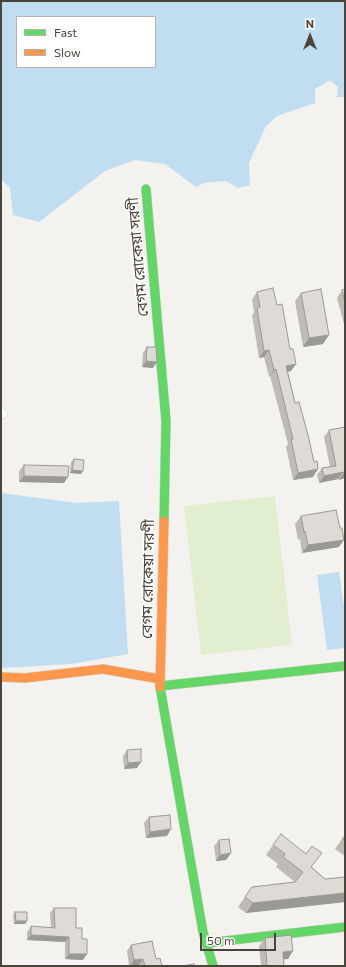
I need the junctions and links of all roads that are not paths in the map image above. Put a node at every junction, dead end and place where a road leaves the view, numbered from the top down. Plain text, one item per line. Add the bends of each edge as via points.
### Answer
1 (146, 189) dead end
2 (345, 666) edge
3 (1, 677) edge
4 (160, 683) junction
5 (345, 927) edge
6 (207, 943) junction
7 (213, 966) edge

1 - 4 street, বেগম রোকেয়া সরণী via 166,421
2 - 4 street
3 - 4 street via 25,678 103,669
4 - 6 street, বেগম রোকেয়া সরণী
5 - 6 street
6 - 7 street, বেগম রোকেয়া সরণী

